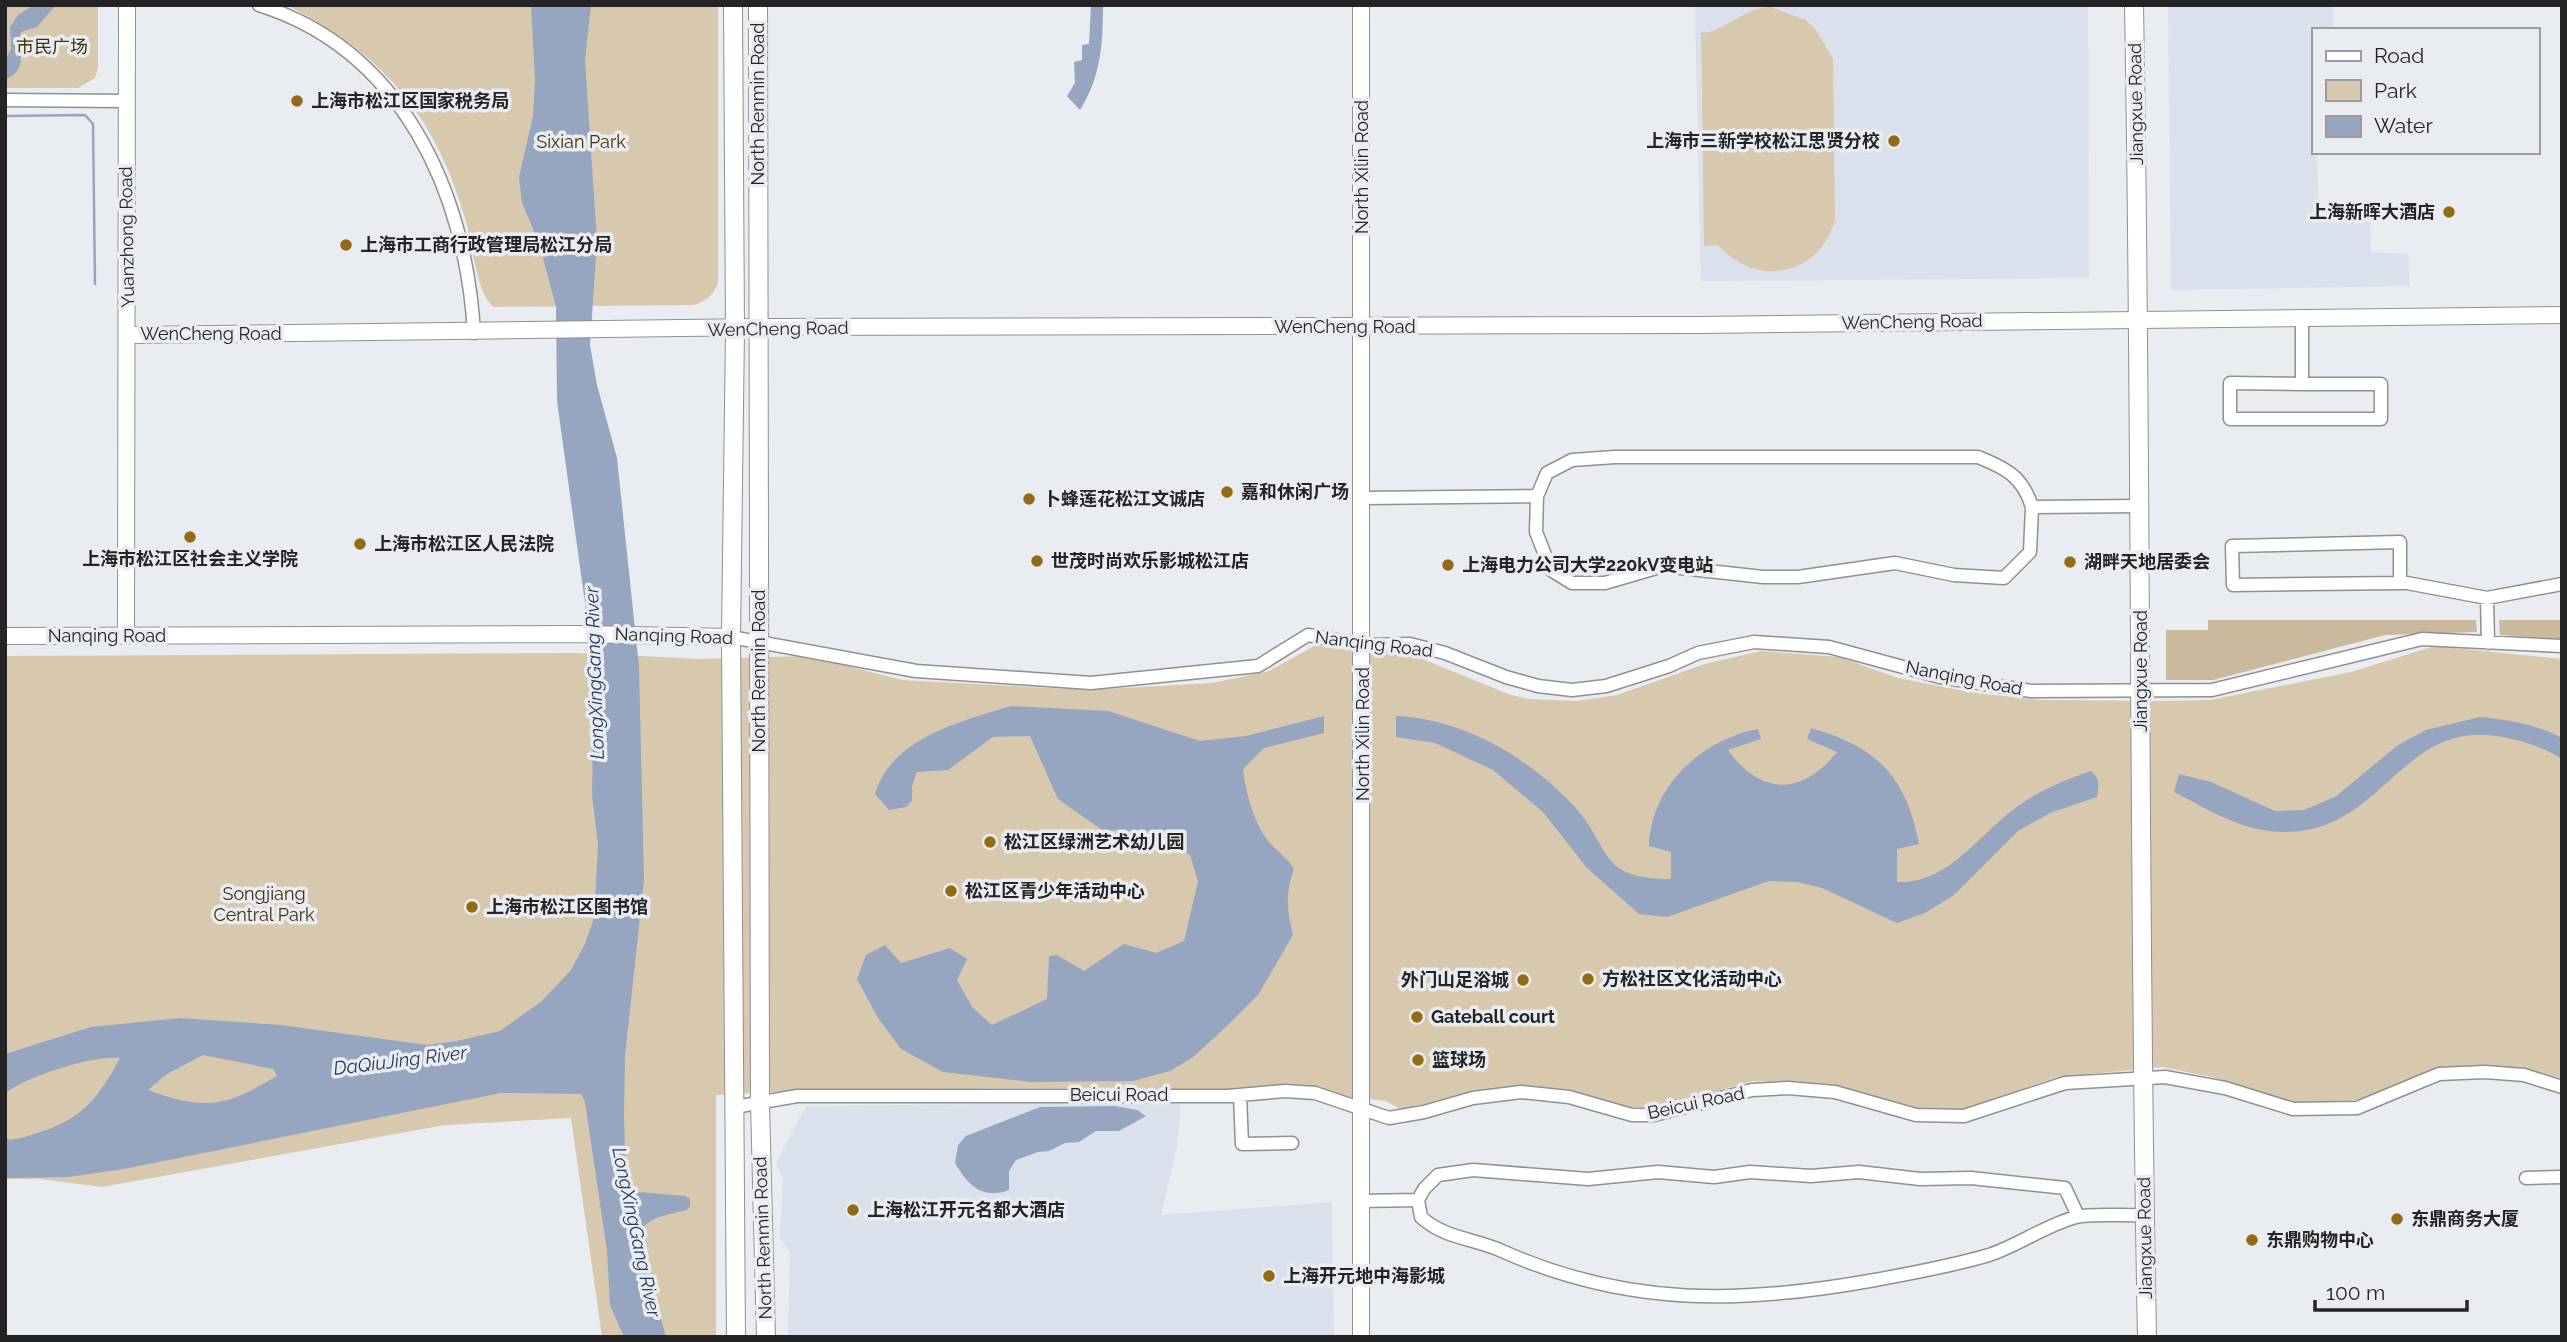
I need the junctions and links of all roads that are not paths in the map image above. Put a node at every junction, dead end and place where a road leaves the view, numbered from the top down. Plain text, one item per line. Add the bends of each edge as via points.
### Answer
1 (127, 5) edge
2 (259, 5) edge
3 (733, 5) edge
4 (758, 5) edge
5 (1361, 5) edge
6 (2134, 5) edge
7 (5, 100) edge
8 (125, 100) junction
9 (2562, 315) edge
10 (2140, 318) junction
11 (2302, 318) junction
12 (760, 327) junction
13 (1363, 328) junction
14 (735, 330) junction
15 (474, 333) junction
16 (128, 335) junction
17 (2302, 384) junction
18 (1537, 496) junction
19 (1363, 498) junction
20 (2141, 506) junction
21 (2032, 507) junction
22 (2400, 583) junction
23 (2562, 584) edge
24 (2487, 598) junction
25 (5, 636) edge
26 (125, 636) junction
27 (731, 637) junction
28 (759, 640) junction
29 (2488, 643) junction
30 (1363, 645) junction
31 (2562, 646) edge
32 (2140, 688) junction
33 (2143, 1078) junction
34 (2562, 1087) edge
35 (1240, 1095) junction
36 (760, 1104) junction
37 (735, 1107) junction
38 (1361, 1108) junction
39 (1292, 1143) dead end
40 (2562, 1177) edge
41 (2526, 1178) dead end
42 (1418, 1199) junction
43 (1361, 1201) junction
44 (2145, 1215) junction
45 (2078, 1216) junction
46 (736, 1337) edge
47 (766, 1337) edge
48 (1361, 1337) edge
49 (2147, 1337) edge

1 - 8 street, Yuanzhong Road
2 - 15 street via 338,42 399,101 457,220
3 - 14 main road, North Renmin Road
4 - 12 main road, North Renmin Road
5 - 13 street, North Xilin Road
6 - 10 main road, Jiangxue Road
7 - 8 street
8 - 16 street, Yuanzhong Road
9 - 11 street, WenCheng Road
10 - 11 street, WenCheng Road
10 - 13 street, WenCheng Road
10 - 20 main road, Jiangxue Road
11 - 17 street
12 - 13 street, WenCheng Road
12 - 14 street, WenCheng Road
12 - 28 main road, North Renmin Road
13 - 19 street, North Xilin Road
14 - 15 street, WenCheng Road
14 - 27 main road, North Renmin Road
15 - 16 street, WenCheng Road
16 - 26 street, Yuanzhong Road
17 - 17 street via 2230,383 2230,419 2381,419 2381,384
18 - 19 street
18 - 21 street via 1547,473 1572,460 1978,457 2006,468 2026,487
18 - 21 street via 1536,532 1551,570 1572,583 1605,583 1663,566 1798,577 1895,563 1954,575 2004,578 2030,552
19 - 30 street, North Xilin Road
20 - 21 street
20 - 32 main road, Jiangxue Road
22 - 22 street via 2233,585 2232,546 2400,542
22 - 24 street
23 - 24 street
24 - 29 street
25 - 26 street, Nanqing Road
26 - 27 street, Nanqing Road
27 - 28 street, Nanqing Road
27 - 37 main road, North Renmin Road
28 - 30 street, Nanqing Road via 916,671 1091,682 1258,666 1308,635
28 - 36 main road, North Renmin Road
29 - 31 street, Nanqing Road
29 - 32 street, Nanqing Road via 2422,639 2212,690
30 - 32 street, Nanqing Road via 1410,644 1506,677 1572,690 1606,686 1698,653 1754,642 1829,647 1940,677 2031,691
30 - 38 street, North Xilin Road
32 - 33 main road, Jiangxue Road
33 - 34 street, Beicui Road via 2165,1076 2225,1088 2293,1109 2357,1108 2439,1074 2524,1075
33 - 38 street, Beicui Road via 2065,1083 1964,1116 1916,1115 1835,1092 1788,1088 1752,1090 1654,1115 1632,1115 1569,1097 1521,1092 1389,1118
33 - 44 main road, Jiangxue Road
35 - 36 street, Beicui Road via 797,1096
35 - 38 street, Beicui Road via 1315,1093
35 - 39 street via 1242,1144
36 - 37 street, Beicui Road
36 - 47 main road, North Renmin Road
37 - 46 main road, North Renmin Road
38 - 43 street, North Xilin Road
40 - 41 street
42 - 43 street
42 - 45 street via 1438,1175 1473,1170 1588,1179 1658,1172 1694,1177 1859,1172 2065,1188
42 - 45 street via 1421,1217 1450,1236 1485,1244 1575,1278 1645,1293 1693,1297 1798,1294 1911,1274 1990,1254
43 - 48 street, North Xilin Road
44 - 45 street
44 - 49 main road, Jiangxue Road

